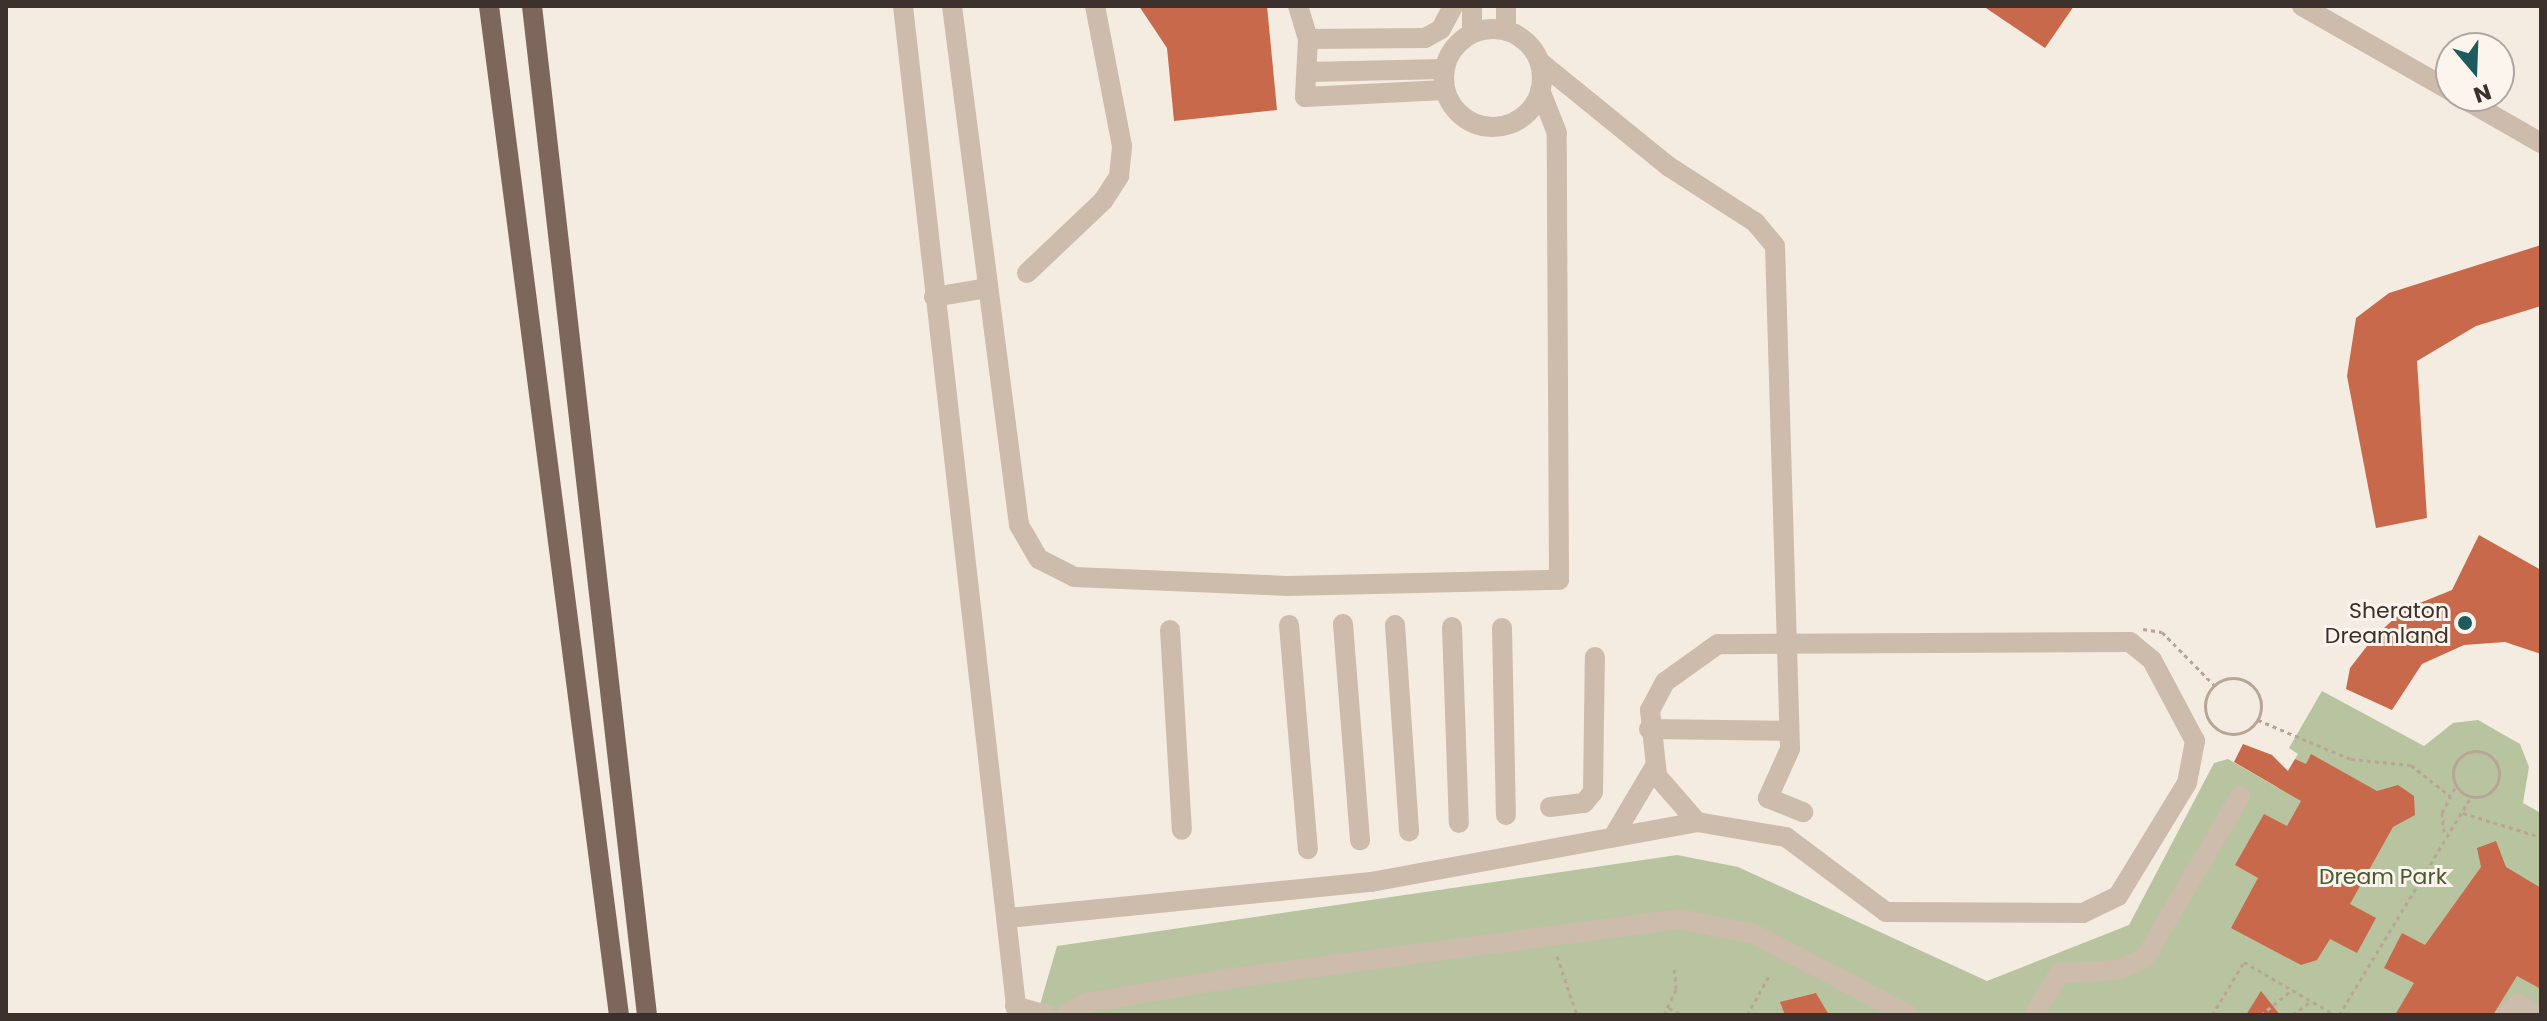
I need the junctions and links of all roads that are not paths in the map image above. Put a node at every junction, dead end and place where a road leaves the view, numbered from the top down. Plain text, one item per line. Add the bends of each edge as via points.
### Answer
1 (489, 6) edge
2 (532, 6) edge
3 (903, 6) edge
4 (952, 6) edge
5 (1095, 6) edge
6 (1298, 6) edge
7 (1453, 6) edge
8 (1472, 6) edge
9 (1506, 6) edge
10 (2302, 6) edge
11 (1506, 30) junction
12 (1472, 33) junction
13 (1308, 39) junction
14 (1540, 62) junction
15 (1444, 69) junction
16 (1307, 72) junction
17 (2435, 82) edge
18 (1445, 90) junction
19 (1540, 90) junction
20 (2487, 112) edge
21 (2541, 143) edge
22 (1027, 273) dead end
23 (988, 288) junction
24 (934, 297) junction
25 (1343, 624) dead end
26 (1289, 625) dead end
27 (1395, 625) dead end
28 (1452, 627) dead end
29 (1502, 628) dead end
30 (1170, 630) dead end
31 (1783, 641) junction
32 (1595, 657) dead end
33 (1649, 729) junction
34 (1789, 731) junction
35 (1654, 768) junction
36 (2240, 796) dead end
37 (1550, 807) dead end
38 (1803, 812) dead end
39 (1506, 815) dead end
40 (1697, 822) junction
41 (1459, 823) dead end
42 (1182, 830) dead end
43 (1409, 832) dead end
44 (1613, 837) junction
45 (1360, 840) dead end
46 (1308, 849) dead end
47 (1009, 918) junction
48 (1109, 1007) edge
49 (1016, 1011) edge
50 (619, 1015) edge
51 (647, 1015) edge
52 (1046, 1015) edge
53 (1066, 1015) edge
54 (1908, 1015) edge
55 (2034, 1015) edge
56 (2506, 1015) edge
57 (2539, 1015) edge

1 - 50 main road
2 - 51 main road
3 - 24 street
4 - 23 street
5 - 22 street via 1122,146 1119,176 1103,201
6 - 13 street
7 - 13 street via 1441,29 1425,38
8 - 12 street
9 - 11 street
10 - 17 street
11 - 12 street
11 - 14 street
12 - 15 street
13 - 16 street
14 - 19 street
14 - 31 street via 1668,166 1755,222 1775,246
15 - 16 street
15 - 18 street
16 - 18 street via 1305,97
18 - 19 street via 1459,114 1485,126 1513,122
19 - 23 street via 1557,133 1559,580 1287,586 1062,573 1030,548 1019,525
20 - 21 street
23 - 24 street
24 - 47 street
25 - 45 street
26 - 46 street
27 - 43 street
28 - 41 street
29 - 39 street
30 - 42 street
31 - 33 street via 1718,644 1697,653 1657,694
31 - 34 street
31 - 40 street via 2130,642 2152,660 2188,725 2195,761 2118,896 2095,910 1886,912 1786,837
32 - 37 street via 1593,792 1584,803
33 - 34 street
33 - 35 street
34 - 38 street via 1786,762 1768,798
35 - 40 street via 1668,794
35 - 44 street
36 - 55 street via 2145,958 2119,970 2059,973
40 - 44 street
44 - 47 street via 1371,882
47 - 49 street
48 - 53 street
48 - 54 street via 1661,920 1716,922 1754,934
49 - 52 street
56 - 57 street via 2518,1004

